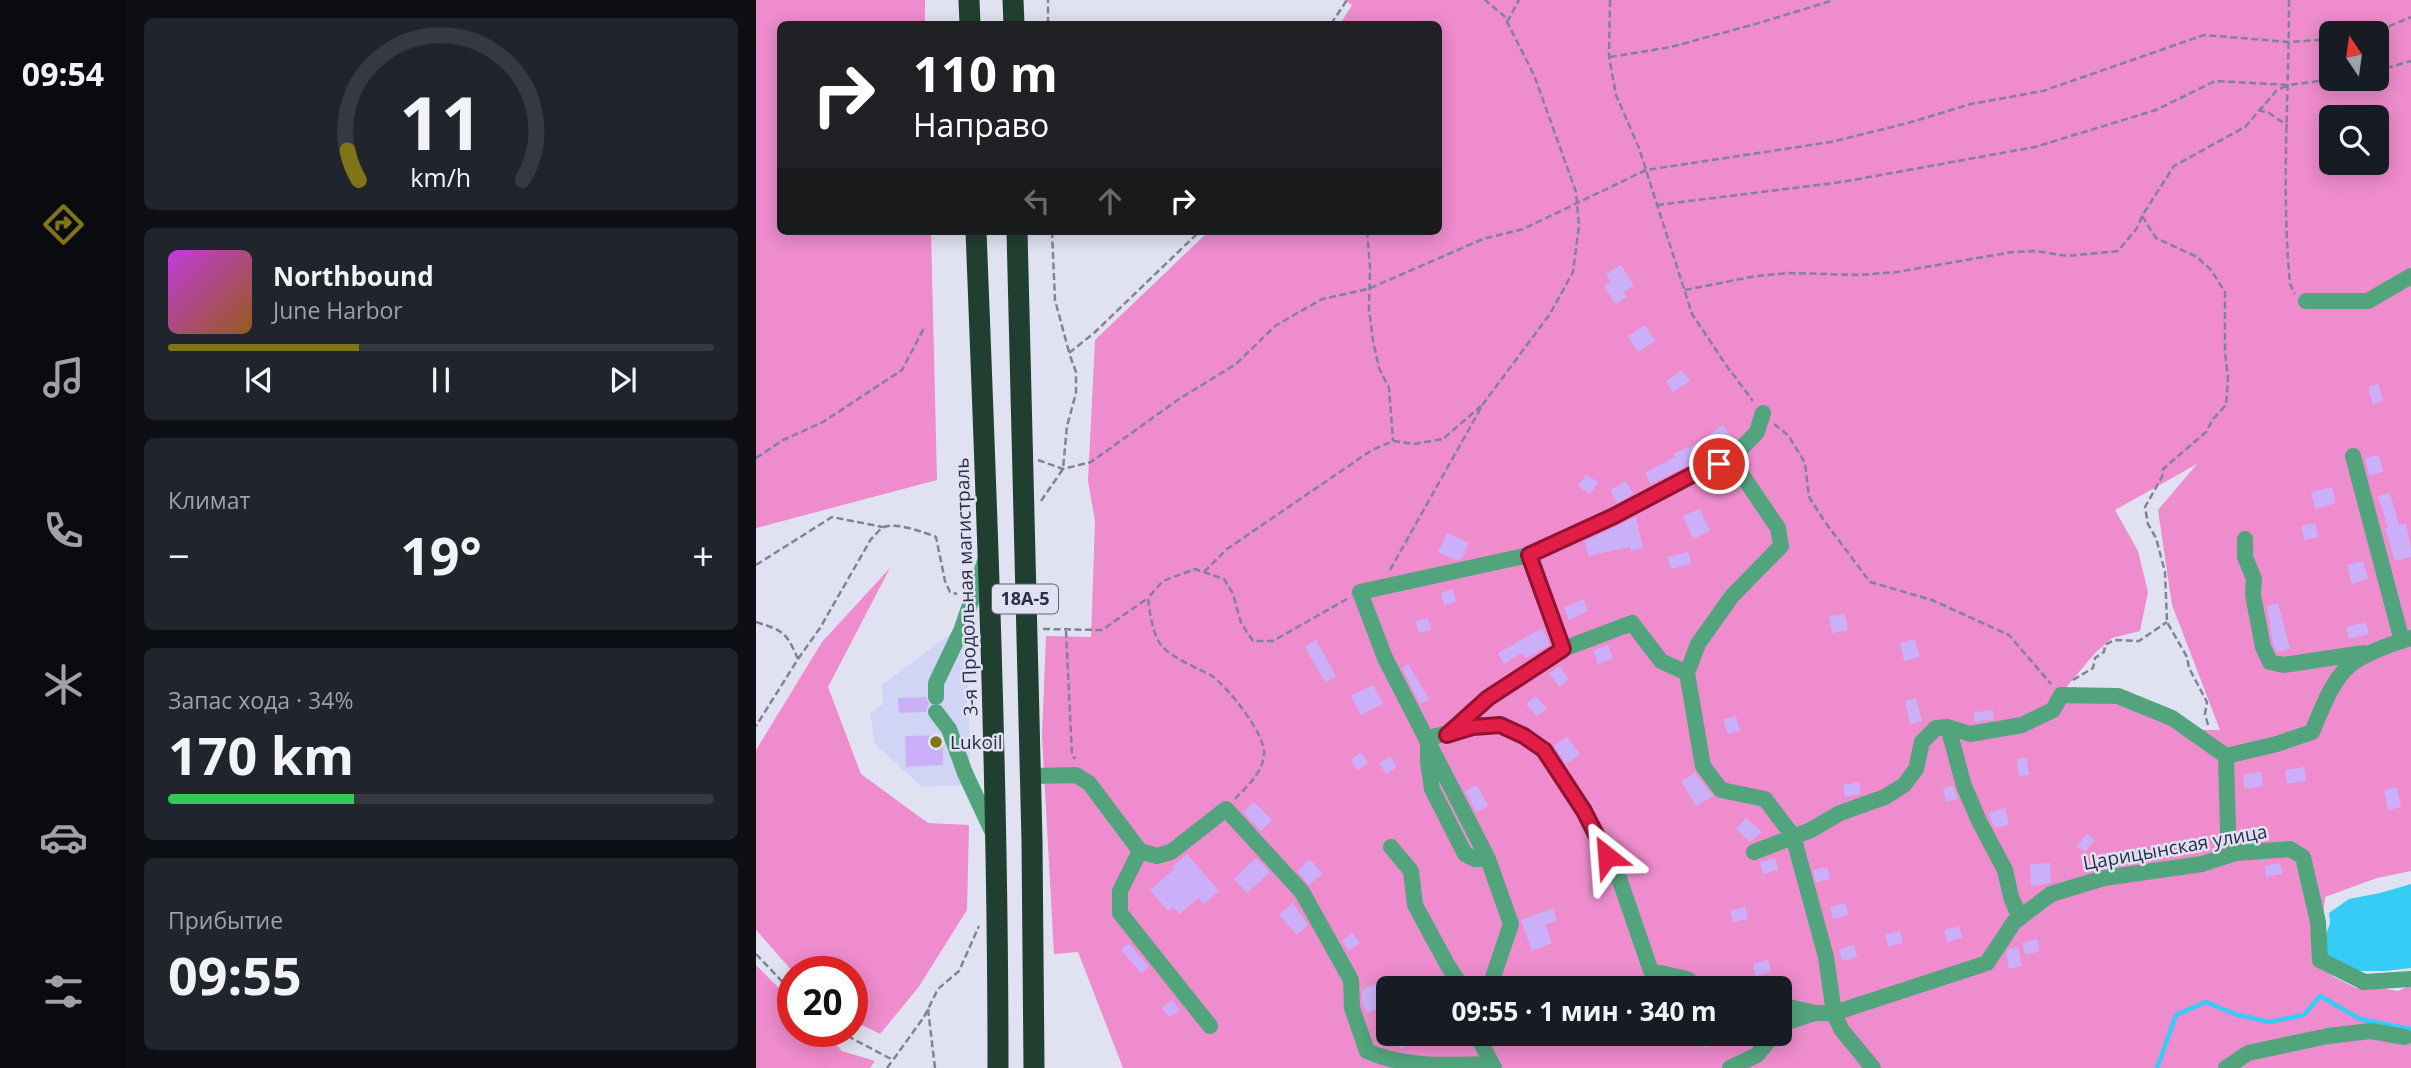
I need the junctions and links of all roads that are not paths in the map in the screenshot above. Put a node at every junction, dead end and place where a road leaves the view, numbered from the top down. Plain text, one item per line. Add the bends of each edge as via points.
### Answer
1 (969, 0) edge
2 (1013, 0) edge
3 (970, 21) edge
4 (1014, 21) edge
5 (976, 235) edge
6 (1017, 235) edge
7 (2411, 276) edge
8 (2306, 301) road end
9 (1763, 413) road end
10 (2353, 456) dead end
11 (1740, 472) junction
12 (2245, 539) dead end
13 (989, 552) junction
14 (1529, 555) junction
15 (2406, 640) edge
16 (1563, 649) junction
17 (2377, 651) junction
18 (1687, 673) junction
19 (1948, 727) junction
20 (1447, 735) junction
21 (1428, 738) junction
22 (2226, 756) junction
23 (1030, 776) junction
24 (1793, 836) junction
25 (995, 838) junction
26 (1391, 847) dead end
27 (1140, 851) junction
28 (1754, 852) dead end
29 (2236, 853) junction
30 (2020, 918) junction
31 (1455, 976) edge
32 (1493, 976) edge
33 (1674, 976) edge
34 (2411, 979) edge
35 (1792, 1008) edge
36 (1815, 1013) junction
37 (1834, 1013) junction
38 (1792, 1021) edge
39 (1210, 1027) dead end
40 (2405, 1037) dead end
41 (1483, 1046) edge
42 (1764, 1046) edge
43 (1493, 1066) edge
44 (998, 1068) edge
45 (1034, 1068) edge
46 (1730, 1068) edge
47 (1873, 1068) edge
48 (2226, 1068) edge

1 - 3 highway
2 - 4 highway
5 - 13 highway, 3-я Продольная магистраль / 18А-5
6 - 23 highway, 18А-5
7 - 8 street via 2368,301
9 - 11 street via 1757,432 1738,452
10 - 15 street
11 - 14 street via 1719,464
11 - 18 street via 1778,528 1781,546 1732,597 1698,644
12 - 17 street via 2263,647 2270,662 2284,665
13 - 25 highway, 3-я Продольная магистраль / 18А-5
13 - 25 street via 961,631 936,683 936,705
14 - 16 street
14 - 21 street via 1360,592 1385,658
15 - 17 street
16 - 18 street via 1632,623 1661,661
16 - 20 street via 1488,698
17 - 22 street via 2349,666 2328,695 2312,732
18 - 24 street via 1703,766 1721,790 1765,799
19 - 22 street via 1970,734 2022,725 2053,710 2061,695 2119,695 2172,718
19 - 24 street via 1936,727 1922,742 1916,769 1904,785
19 - 30 street via 1964,786 2006,870
20 - 21 street
20 - 33 street via 1500,725 1544,750 1584,811 1619,878 1651,971
21 - 32 street via 1488,859 1511,925
22 - 29 street via 2228,832
23 - 27 street via 1076,775 1089,783
23 - 45 highway, 18А-5
24 - 28 street
24 - 37 street via 1826,957
25 - 44 highway, 3-я Продольная магистраль / 18А-5
26 - 31 street via 1411,871 1415,905
27 - 39 street via 1120,891 1120,913
27 - 43 street via 1157,856 1171,852 1226,809 1302,892 1350,980 1352,1008 1367,1051 1406,1066
29 - 30 street, Царицынская улица via 2202,864 2104,878 2052,894
29 - 34 street, Царицынская улица via 2290,849 2303,857 2318,922 2320,960 2364,982
30 - 37 street, Царицынская улица via 1987,963
35 - 36 street
36 - 37 street, Царицынская улица
36 - 38 street
37 - 47 street via 1841,1029
40 - 48 street via 2371,1031 2328,1036 2248,1053
41 - 43 street
42 - 46 street via 1757,1055

